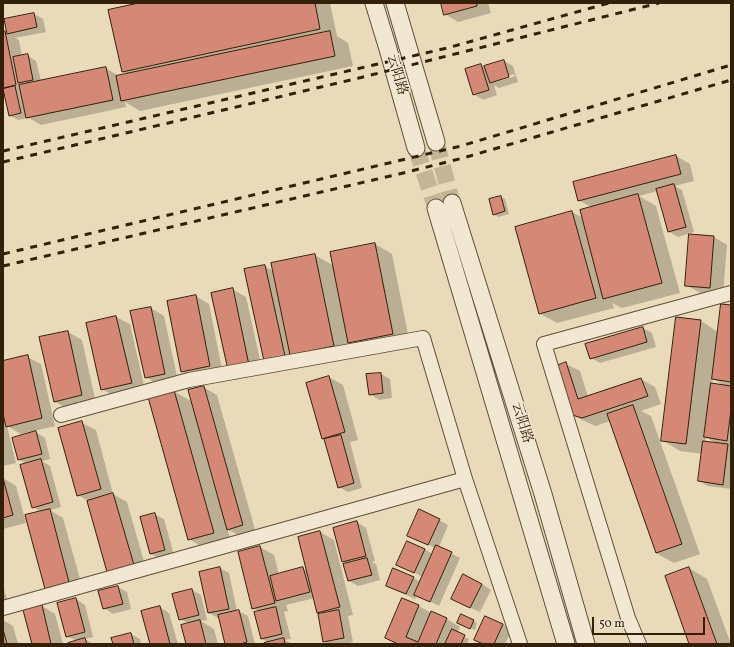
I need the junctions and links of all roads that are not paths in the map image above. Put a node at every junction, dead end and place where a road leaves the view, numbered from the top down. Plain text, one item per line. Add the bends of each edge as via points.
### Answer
1 (374, 3) edge
2 (395, 3) edge
3 (436, 142) tunnel mouth
4 (416, 148) tunnel mouth
5 (452, 203) tunnel mouth
6 (436, 208) tunnel mouth
7 (731, 292) edge
8 (61, 415) dead end
9 (465, 479) junction
10 (3, 608) edge
11 (520, 644) edge
12 (566, 644) edge
13 (586, 644) edge
14 (639, 644) edge

1 - 4 street, 云阳路
2 - 3 street, 云阳路
5 - 13 street, 云阳路 via 543,494
6 - 12 street, 云阳路
7 - 14 street via 544,344 628,618
8 - 9 street via 189,380 423,338
9 - 10 street
9 - 11 street

